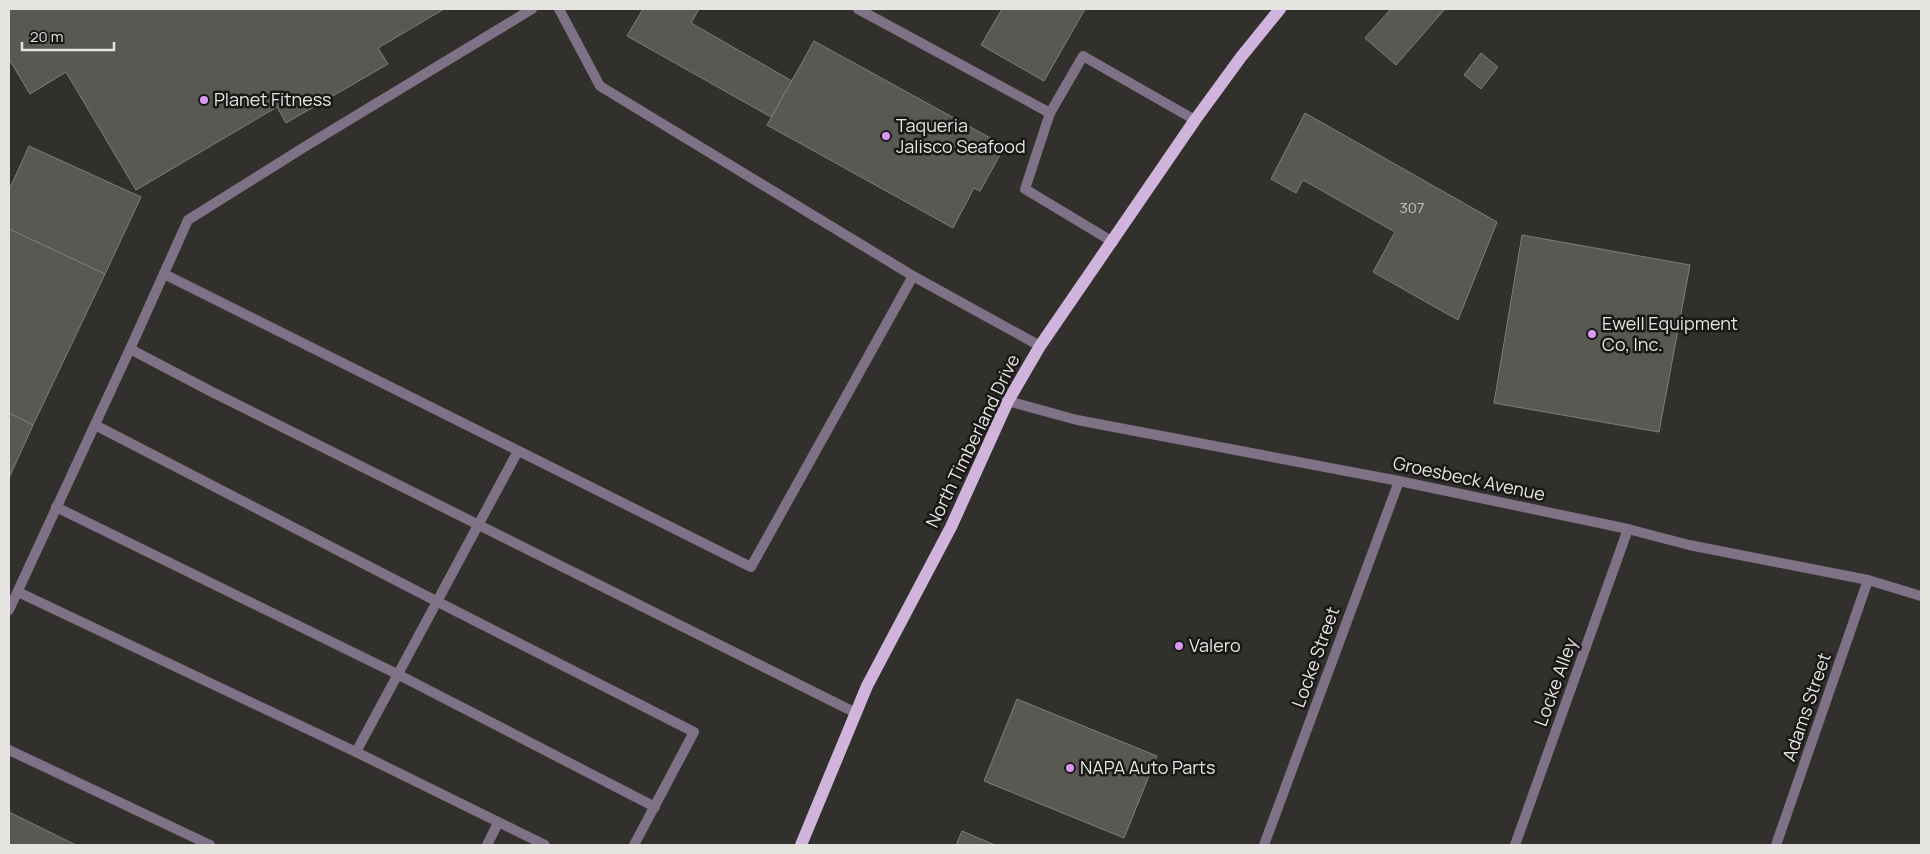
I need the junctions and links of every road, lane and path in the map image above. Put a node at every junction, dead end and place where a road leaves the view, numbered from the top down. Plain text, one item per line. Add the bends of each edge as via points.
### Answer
1 (532, 9) edge
2 (559, 9) edge
3 (858, 9) edge
4 (1280, 9) edge
5 (1050, 113) junction
6 (1195, 120) junction
7 (1113, 242) junction
8 (164, 274) junction
9 (913, 276) junction
10 (1040, 346) junction
11 (130, 349) junction
12 (1008, 400) junction
13 (95, 425) junction
14 (518, 451) junction
15 (1399, 481) junction
16 (56, 508) junction
17 (479, 526) junction
18 (1628, 529) junction
19 (1868, 580) junction
20 (18, 592) junction
21 (1921, 596) edge
22 (438, 602) junction
23 (9, 610) edge
24 (398, 675) junction
25 (856, 713) junction
26 (9, 750) edge
27 (356, 752) junction
28 (655, 807) junction
29 (498, 822) junction
30 (210, 845) edge
31 (487, 845) edge
32 (544, 845) edge
33 (634, 845) edge
34 (800, 845) edge
35 (1264, 845) edge
36 (1515, 845) edge
37 (1776, 845) edge

1 - 8 street via 188,220
2 - 9 street via 600,86
3 - 5 street
4 - 6 main road, North Timberland Drive
5 - 6 street via 1083,56
5 - 7 street via 1025,189
6 - 7 main road, North Timberland Drive
7 - 10 main road, North Timberland Drive
8 - 11 street
8 - 14 street
9 - 10 street
9 - 14 street via 751,567
10 - 12 main road, North Timberland Drive
11 - 13 street
11 - 17 street
12 - 15 street, Groesbeck Avenue via 1077,420
12 - 25 main road, North Timberland Drive via 951,527
13 - 16 street
13 - 22 street
14 - 17 street
15 - 18 street, Groesbeck Avenue
15 - 35 street, Locke Street
16 - 20 street
16 - 24 street
17 - 22 street
17 - 25 street
18 - 19 street, Groesbeck Avenue via 1689,545
18 - 36 street, Locke Alley
19 - 21 street, Groesbeck Avenue
19 - 37 street, Adams Street
20 - 23 street
20 - 27 street
22 - 24 street
22 - 28 street via 694,732
24 - 27 street
24 - 28 street
25 - 34 main road, North Timberland Drive
26 - 30 street
27 - 29 street
28 - 33 street
29 - 31 street
29 - 32 street

